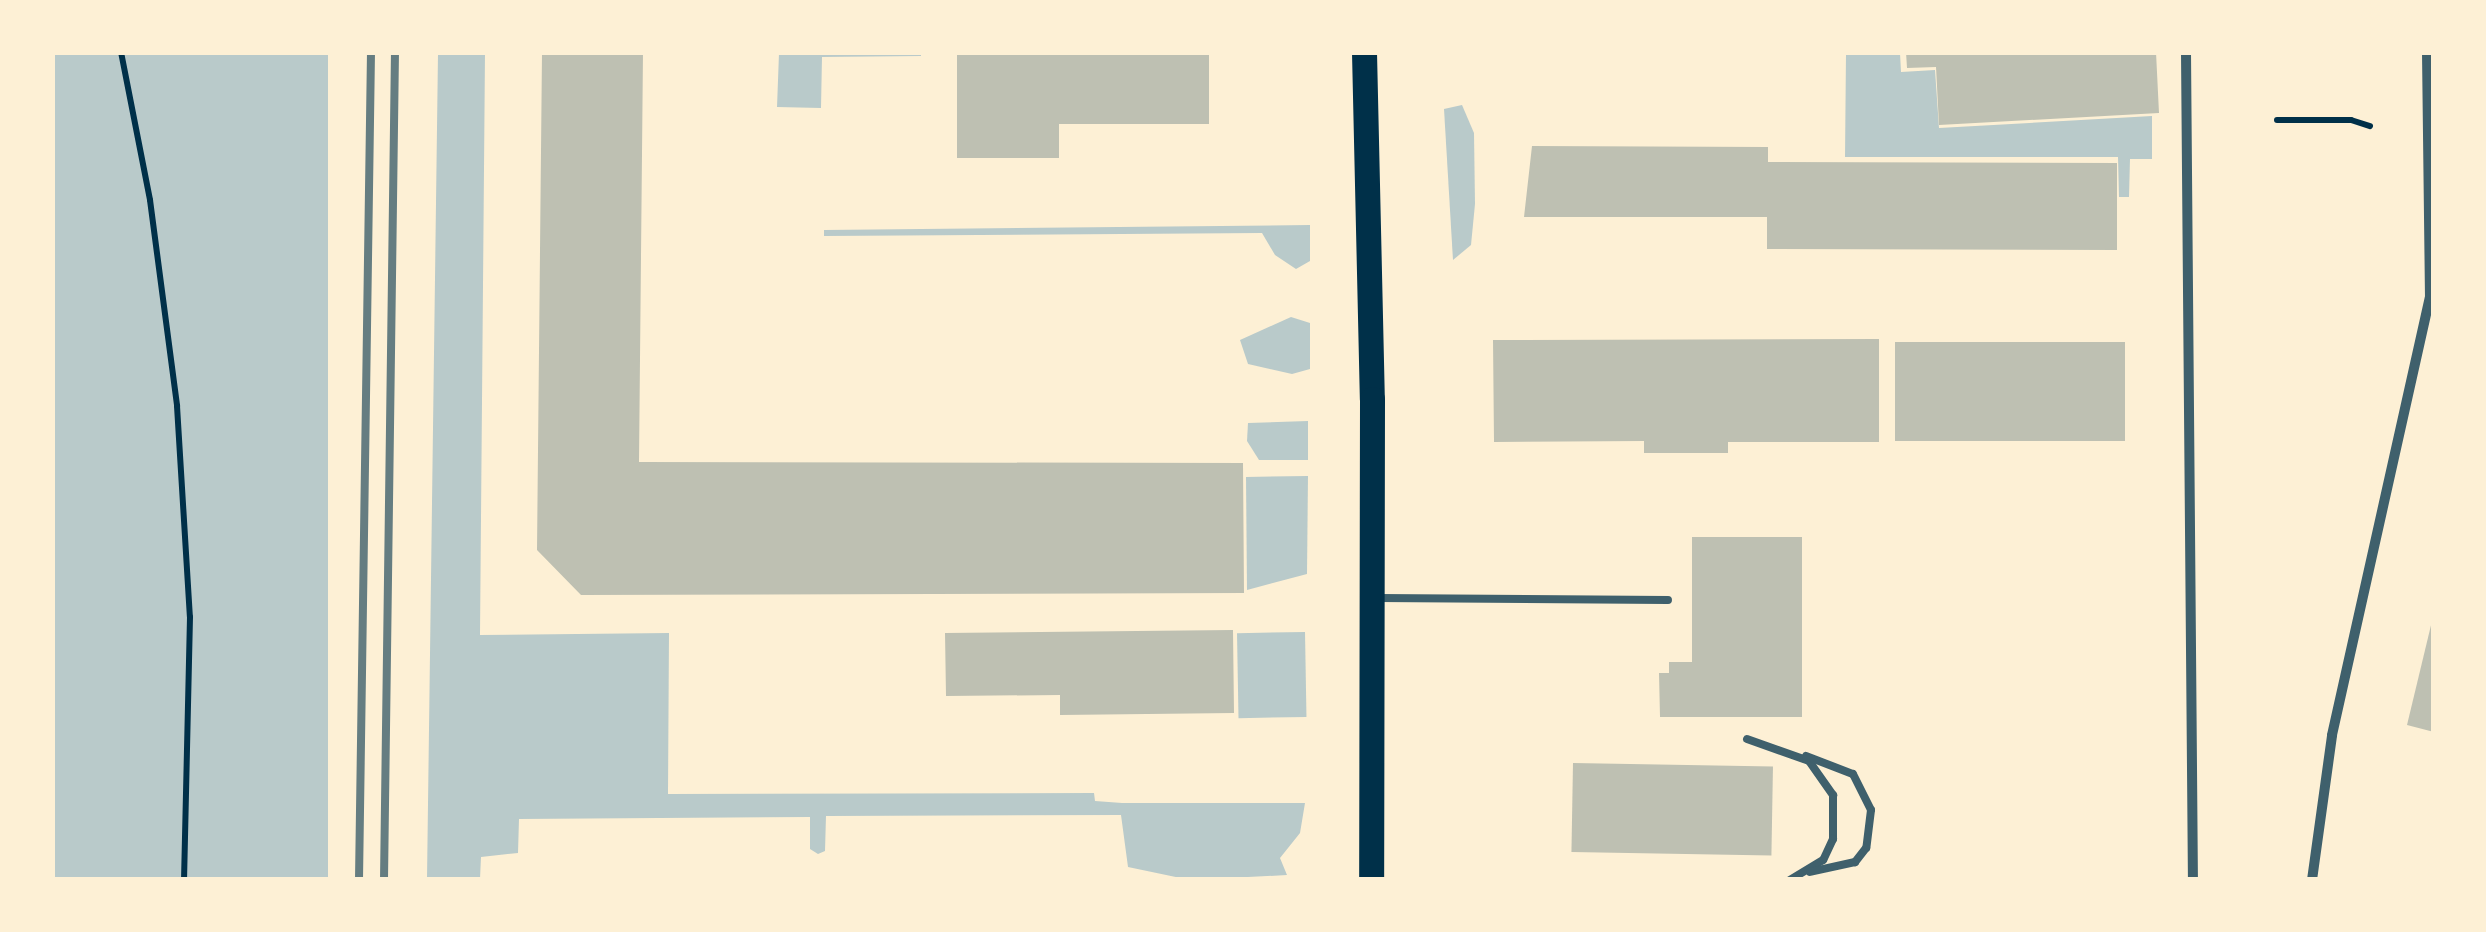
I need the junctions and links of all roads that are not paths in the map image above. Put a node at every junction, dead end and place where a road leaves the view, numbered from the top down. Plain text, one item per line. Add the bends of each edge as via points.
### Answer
1 (1364, 52) edge
2 (2186, 52) edge
3 (2427, 52) edge
4 (1373, 598) junction
5 (1668, 600) dead end
6 (1747, 739) dead end
7 (1792, 752) junction
8 (1810, 872) junction
9 (1370, 880) edge
10 (1790, 880) edge
11 (2193, 880) edge
12 (2312, 880) edge

1 - 4 main road
2 - 11 street
3 - 12 street via 2430,298 2332,736
4 - 5 lane
4 - 9 main road
6 - 7 lane
7 - 8 lane via 1818,772 1832,795 1832,839
7 - 8 lane via 1853,774 1871,810 1866,848 1855,862
8 - 10 lane

